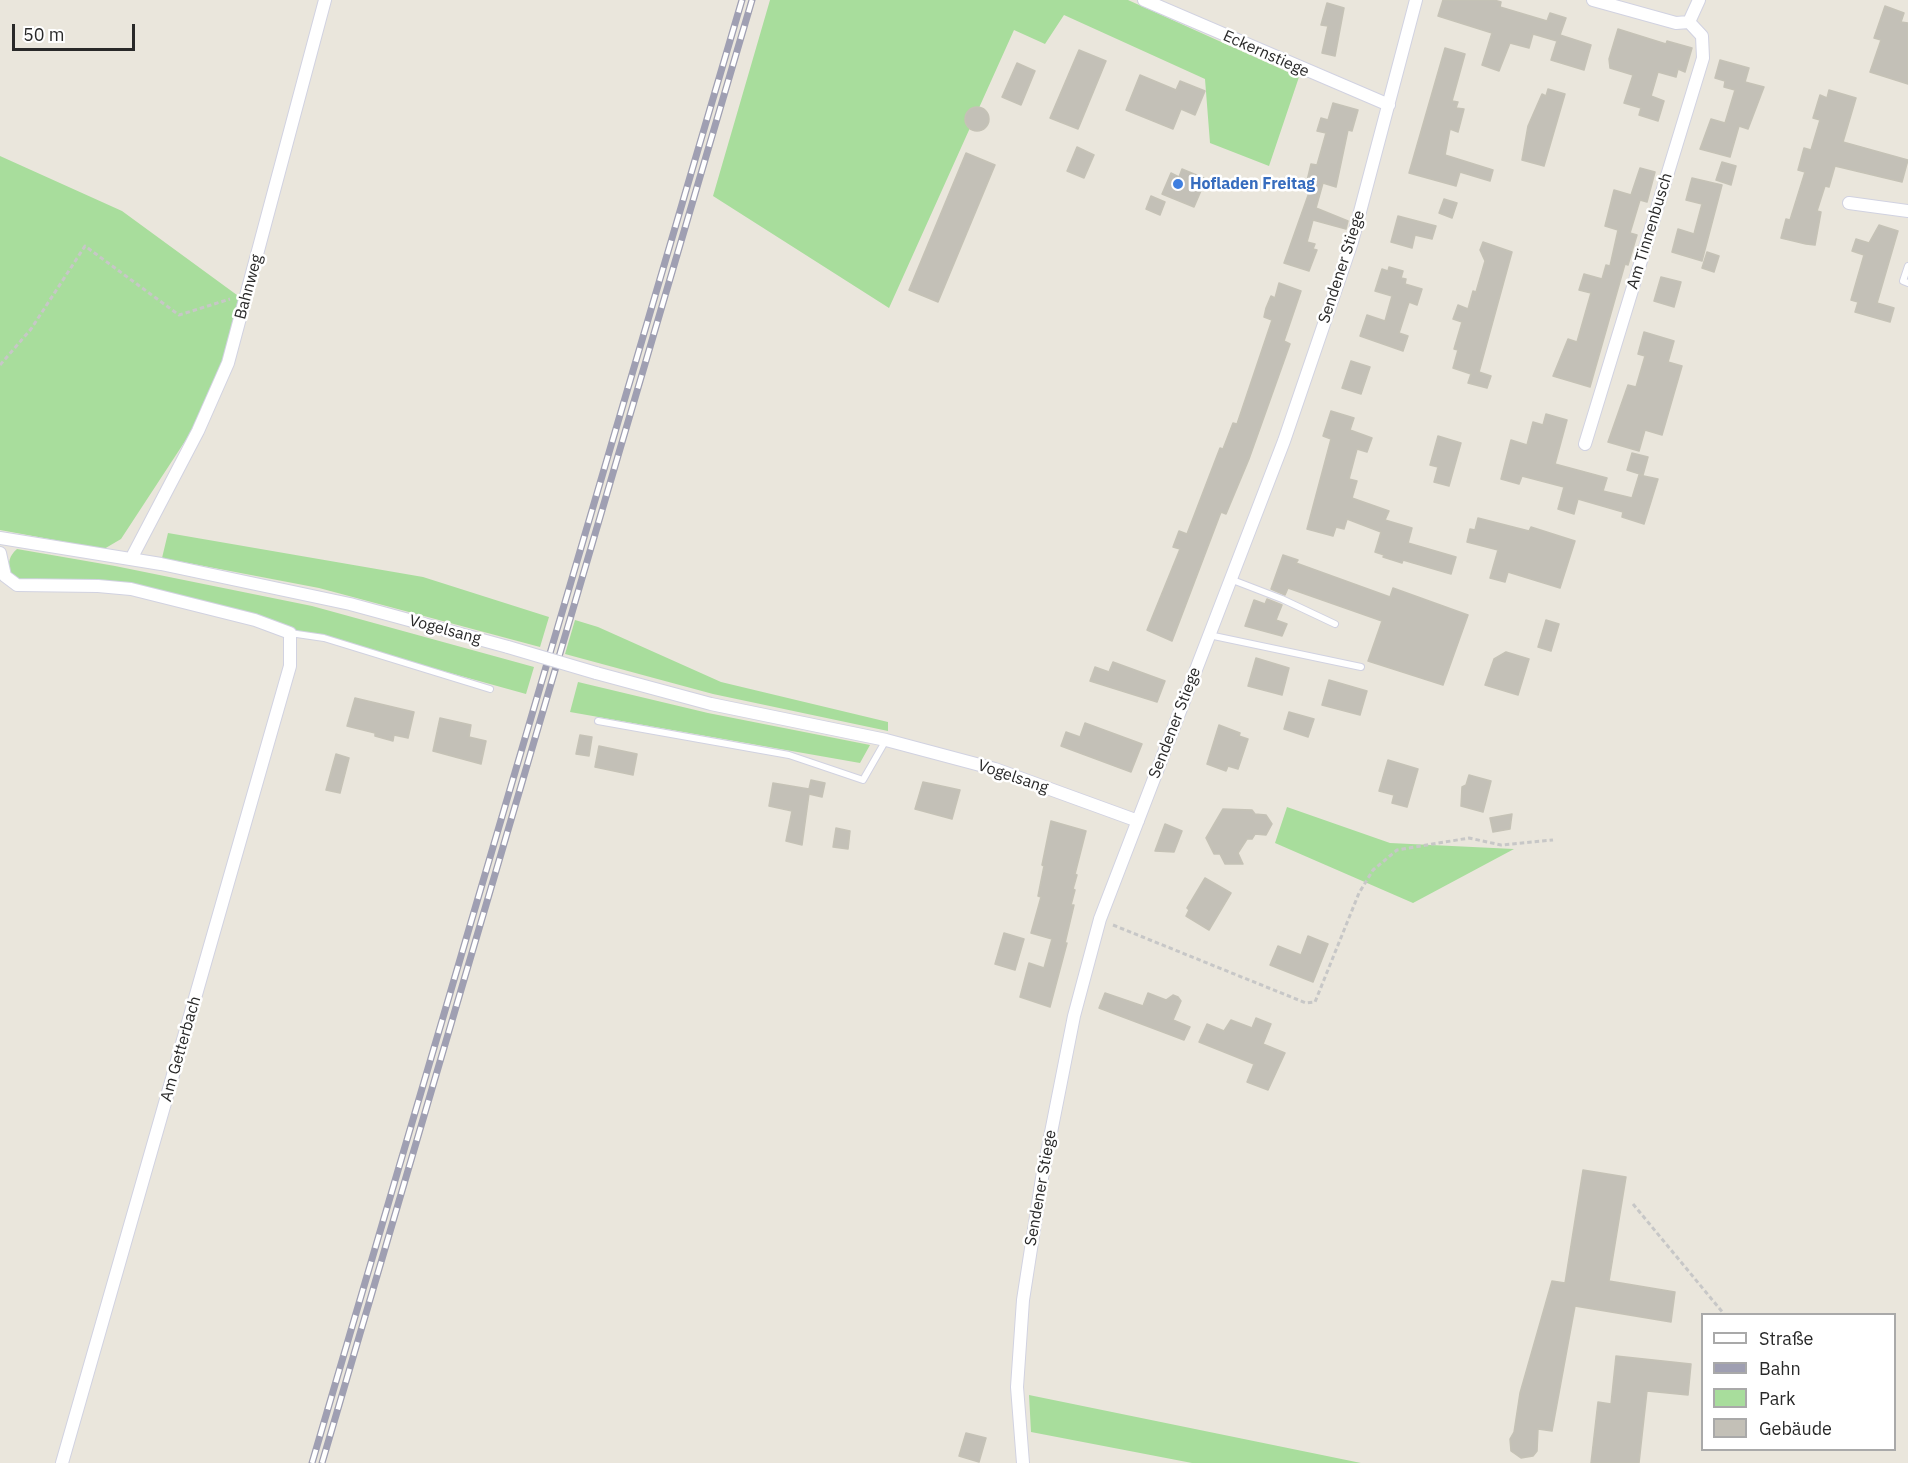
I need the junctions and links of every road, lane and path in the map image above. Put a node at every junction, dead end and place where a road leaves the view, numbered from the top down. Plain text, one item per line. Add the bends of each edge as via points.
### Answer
1 (325, 0) edge
2 (1144, 0) edge
3 (1416, 0) edge
4 (1593, 0) edge
5 (1699, 0) edge
6 (1689, 22) junction
7 (1389, 105) junction
8 (1849, 203) dead end
9 (1908, 211) edge
10 (1908, 266) edge
11 (1908, 283) edge
12 (248, 293) junction
13 (0, 365) edge
14 (1585, 444) dead end
15 (0, 538) edge
16 (0, 553) edge
17 (131, 559) junction
18 (1230, 579) junction
19 (1335, 624) dead end
20 (290, 633) junction
21 (1209, 635) junction
22 (1361, 667) dead end
23 (490, 689) dead end
24 (598, 721) dead end
25 (886, 740) junction
26 (1138, 821) junction
27 (1553, 840) dead end
28 (1100, 919) junction
29 (1633, 1204) dead end
30 (1723, 1313) edge
31 (62, 1463) edge
32 (1023, 1463) edge

1 - 12 street, Bahnweg
2 - 7 street, Eckernstiege
3 - 7 street, Sendener Stiege
4 - 6 street via 1676,23
5 - 6 street
6 - 14 street, Am Tinnenbusch via 1705,42 1703,58
7 - 18 street, Sendener Stiege via 1352,242 1284,441
8 - 9 street
10 - 11 lane via 1903,281
12 - 13 path via 180,315 86,246 31,329
12 - 17 street, Bahnweg via 228,363 198,431
15 - 17 street, Vogelsang
16 - 20 street via 5,576 17,585 131,589 255,620
17 - 25 street, Vogelsang, bridge via 350,604 711,704
18 - 19 lane via 1282,598
18 - 21 street, Sendener Stiege
20 - 23 lane via 324,638
20 - 31 street, Am Getterbach via 290,666
21 - 22 lane
21 - 26 street, Sendener Stiege
24 - 25 lane via 789,756 863,780
25 - 26 street, Vogelsang via 995,769
26 - 28 street, Sendener Stiege
27 - 28 path via 1501,846 1469,838 1397,850 1368,878 1315,1002 1306,1003
28 - 32 street, Sendener Stiege via 1073,1022 1031,1243 1018,1346
29 - 30 path

